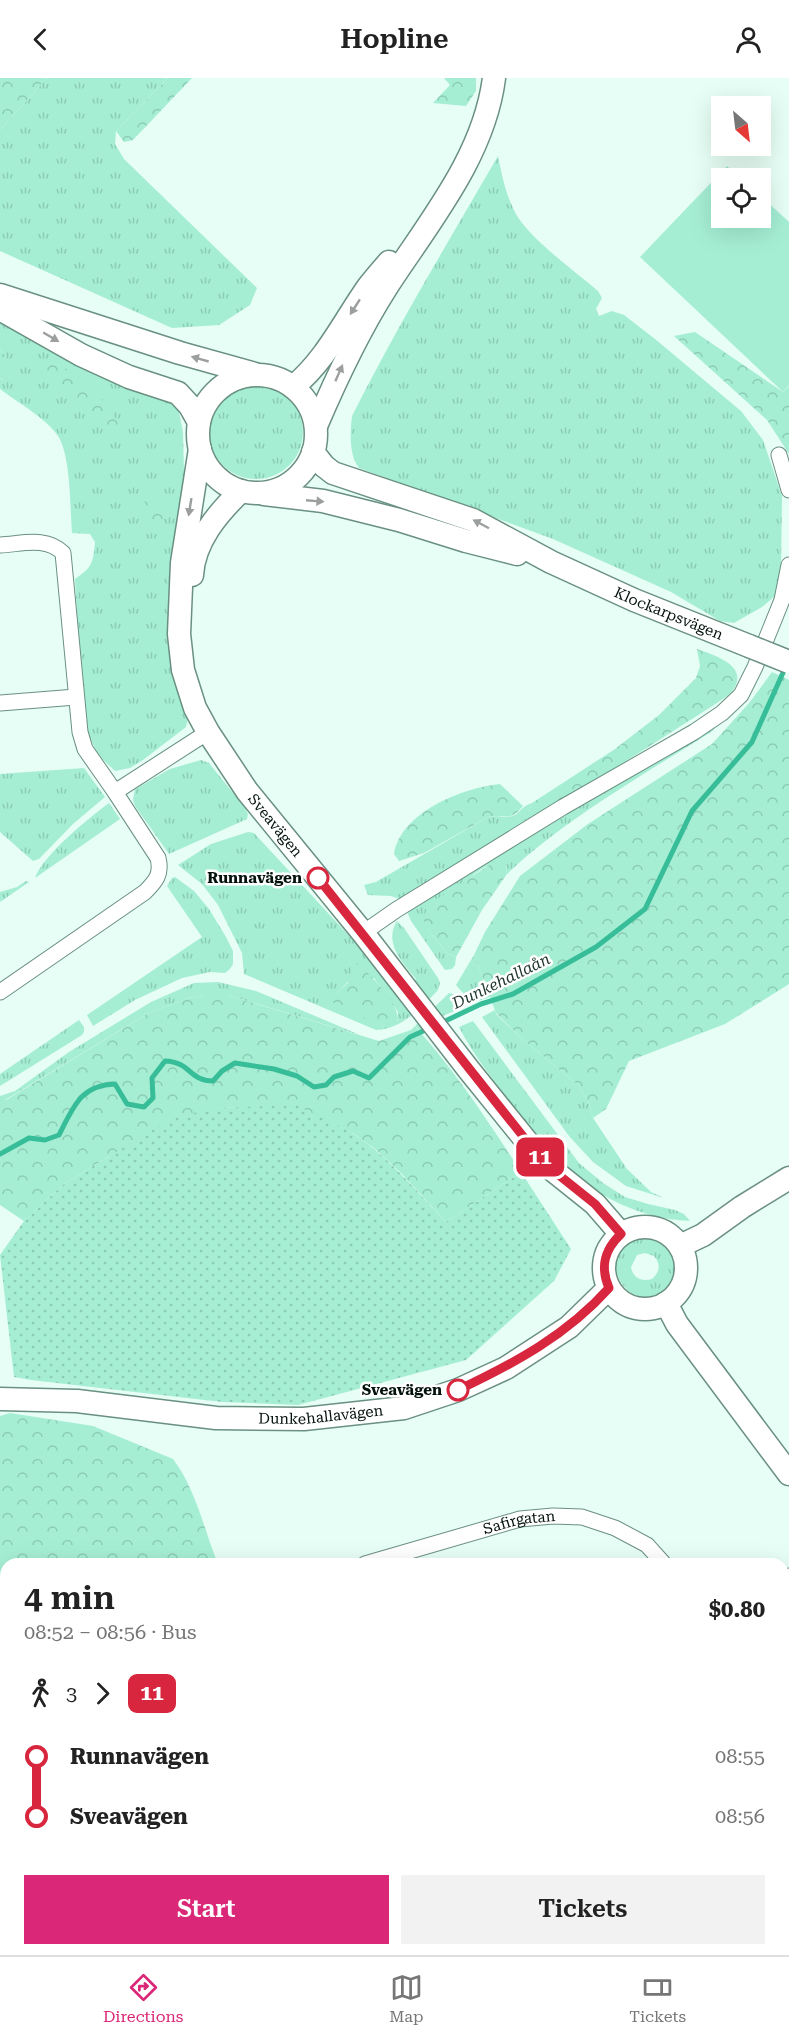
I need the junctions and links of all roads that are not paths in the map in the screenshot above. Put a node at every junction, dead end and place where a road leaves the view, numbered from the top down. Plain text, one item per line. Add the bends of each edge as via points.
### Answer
1 (494, 78) edge
2 (457, 179) junction
3 (0, 295) edge
4 (0, 309) edge
5 (256, 375) junction
6 (293, 387) junction
7 (199, 422) junction
8 (316, 426) junction
9 (200, 449) junction
10 (313, 452) junction
11 (779, 455) dead end
12 (789, 490) edge
13 (249, 492) junction
14 (0, 545) edge
15 (551, 562) junction
16 (789, 566) edge
17 (789, 662) edge
18 (76, 697) junction
19 (0, 703) edge
20 (195, 708) junction
21 (208, 732) junction
22 (115, 792) junction
23 (363, 933) junction
24 (0, 992) edge
25 (789, 1178) edge
26 (621, 1234) junction
27 (680, 1246) junction
28 (609, 1288) junction
29 (666, 1303) junction
30 (0, 1399) edge
31 (789, 1474) edge
32 (386, 1558) edge
33 (659, 1558) edge

1 - 2 street via 492,99 476,143
2 -> 6 street via 368,287 337,335
8 -> 2 street via 343,365 375,308
5 -> 3 street
4 -> 7 street via 81,355 178,393
5 - 6 street via 276,378
5 - 7 street via 219,388 208,400
6 - 8 street via 308,404
7 - 9 street
8 - 10 street
9 - 13 street via 215,475
9 -> 20 street via 182,563 179,634 183,670
10 - 13 street via 294,479 277,489
15 -> 10 street via 472,520 333,473
11 - 12 street
13 -> 15 street via 323,501
13 - 20 street via 222,509 203,535 193,569 190,630
14 - 18 street via 45,542 63,553
15 - 17 street, Klockarpsvägen, bridge
16 - 23 street via 782,600 755,667 741,695 722,713
18 - 19 street
18 - 22 street via 85,749
20 - 21 street, Sveavägen
21 - 22 street
21 - 23 street, Sveavägen via 247,791
22 - 24 street via 158,858 161,868 157,880
23 - 26 street, Sveavägen via 545,1164 595,1204
25 - 27 street
26 - 27 street via 643,1227 655,1228
26 - 28 street via 604,1261
27 - 29 street via 685,1275 675,1296
28 - 29 street via 627,1305 638,1308
28 - 30 street, Dunkehallavägen via 569,1327 506,1368 404,1408 304,1419 216,1418 78,1401
29 - 31 street via 677,1324
32 - 33 street, Safirgatan via 520,1519 553,1515 582,1517 615,1528 647,1545

